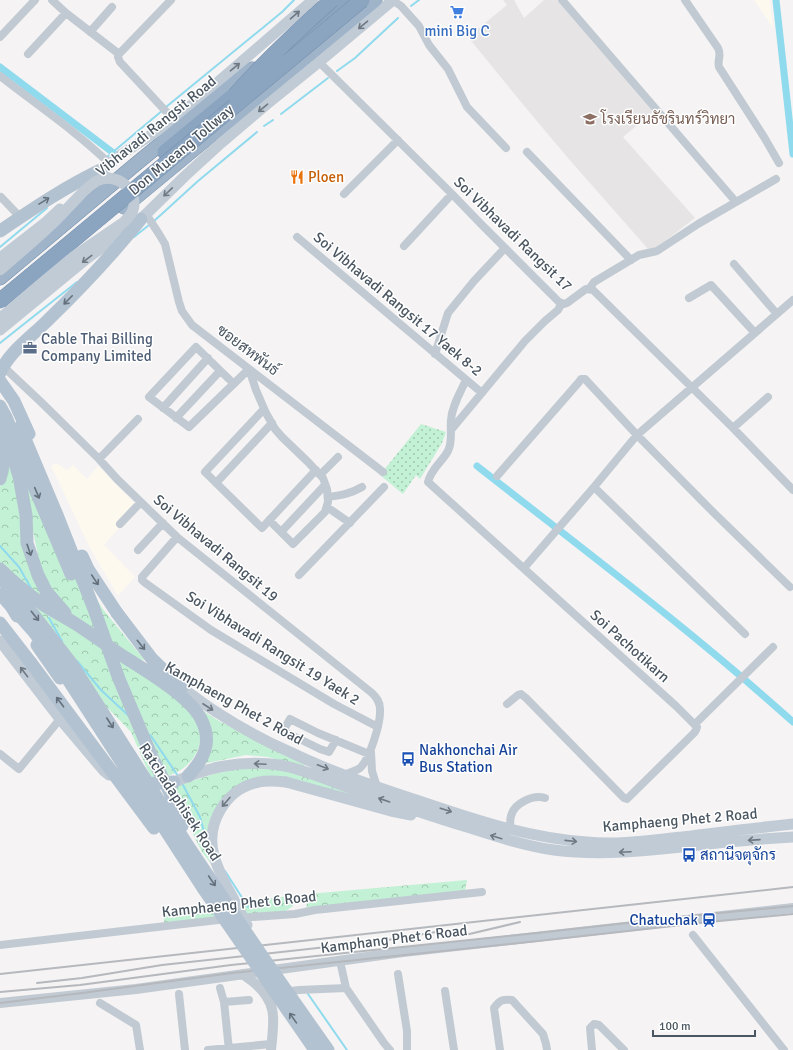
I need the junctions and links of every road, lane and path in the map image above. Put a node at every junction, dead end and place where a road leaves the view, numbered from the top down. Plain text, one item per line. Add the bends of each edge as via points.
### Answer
1 (35, 0) edge
2 (52, 0) edge
3 (172, 0) edge
4 (313, 0) edge
5 (334, 0) edge
6 (348, 0) edge
7 (362, 0) edge
8 (375, 0) edge
9 (393, 0) edge
10 (562, 0) edge
11 (685, 0) edge
12 (112, 7) dead end
13 (66, 13) junction
14 (90, 32) junction
15 (0, 37) edge
16 (28, 54) dead end
17 (119, 54) junction
18 (315, 58) junction
19 (0, 76) edge
20 (295, 82) joint
21 (235, 95) junction
22 (174, 120) junction
23 (398, 140) junction
24 (506, 148) dead end
25 (527, 152) dead end
26 (779, 163) dead end
27 (107, 166) junction
28 (776, 179) dead end
29 (344, 194) dead end
30 (452, 194) junction
31 (0, 197) edge
32 (736, 202) junction
33 (20, 217) junction
34 (147, 220) junction
35 (0, 231) edge
36 (297, 237) dead end
37 (404, 246) dead end
38 (505, 248) junction
39 (0, 258) edge
40 (631, 260) junction
41 (734, 264) dead end
42 (0, 270) edge
43 (0, 278) edge
44 (0, 289) edge
45 (589, 289) junction
46 (689, 298) dead end
47 (793, 300) edge
48 (562, 303) junction
49 (2, 310) edge
50 (777, 314) junction
51 (0, 330) edge
52 (755, 333) junction
53 (435, 354) junction
54 (208, 358) junction
55 (249, 369) junction
56 (220, 371) junction
57 (3, 375) edge
58 (466, 380) junction
59 (234, 384) junction
60 (692, 388) junction
61 (482, 393) junction
62 (768, 397) dead end
63 (0, 406) edge
64 (163, 408) junction
65 (264, 409) junction
66 (0, 417) edge
67 (176, 418) junction
68 (138, 419) dead end
69 (272, 423) junction
70 (733, 428) junction
71 (451, 430) junction
72 (637, 435) junction
73 (0, 443) edge
74 (338, 457) dead end
75 (99, 459) junction
76 (383, 472) dead end
77 (318, 473) junction
78 (497, 476) dead end
79 (0, 479) edge
80 (216, 483) junction
81 (325, 485) junction
82 (362, 487) dead end
83 (384, 487) dead end
84 (594, 487) junction
85 (793, 490) edge
86 (328, 497) junction
87 (141, 502) junction
88 (327, 507) junction
89 (269, 520) junction
90 (163, 523) junction
91 (350, 523) junction
92 (120, 524) dead end
93 (281, 532) junction
94 (177, 537) junction
95 (138, 550) dead end
96 (524, 568) junction
97 (0, 569) edge
98 (299, 574) dead end
99 (0, 577) edge
100 (790, 587) dead end
101 (0, 594) edge
102 (11, 606) junction
103 (0, 623) edge
104 (75, 623) junction
105 (745, 634) dead end
106 (0, 641) edge
107 (773, 647) dead end
108 (150, 673) junction
109 (119, 679) junction
110 (182, 688) junction
111 (507, 704) dead end
112 (60, 719) junction
113 (695, 724) junction
114 (378, 727) junction
115 (336, 740) junction
116 (370, 752) junction
117 (0, 754) edge
118 (343, 775) junction
119 (188, 776) junction
120 (174, 782) junction
121 (377, 787) junction
122 (545, 798) dead end
123 (434, 817) junction
124 (793, 824) edge
125 (510, 828) junction
126 (793, 837) edge
127 (190, 848) junction
128 (203, 888) junction
129 (482, 892) dead end
130 (793, 908) edge
131 (693, 935) dead end
132 (0, 945) edge
133 (262, 956) junction
134 (340, 961) junction
135 (242, 974) junction
136 (398, 974) dead end
137 (220, 988) dead end
138 (346, 988) junction
139 (445, 991) dead end
140 (178, 994) dead end
141 (266, 995) junction
142 (249, 1000) dead end
143 (224, 1002) junction
144 (0, 1003) edge
145 (100, 1003) dead end
146 (271, 1047) edge
147 (229, 1049) edge
148 (140, 1050) edge
149 (185, 1050) edge
150 (208, 1050) edge
151 (315, 1050) edge
152 (328, 1050) edge
153 (390, 1050) edge
154 (407, 1050) edge
155 (454, 1050) edge
156 (500, 1050) edge
157 (547, 1050) edge
158 (592, 1050) edge
159 (624, 1050) edge
160 (784, 1050) edge

1 - 15 street
2 - 13 street
3 - 17 street
22 -> 4 main road, Vibhavadi Rangsit Road
5 - 21 highway, bridge via 294,33
5 - 43 highway, Vibhavadi Rangsit Road
6 - 21 highway, Don Mueang Tollway, bridge
7 - 49 highway, Don Mueang Tollway, bridge
8 - 18 highway
9 -> 18 main road
9 - 24 street via 419,26 448,69 467,107
10 - 32 street
11 - 26 street via 718,48 719,67
12 - 14 street
13 - 14 street
13 - 16 street
14 - 17 street
17 - 22 street via 120,62
18 - 20 highway
18 - 23 street, Soi Vibhavadi Rangsit 17
18 - 49 highway
19 - 27 street via 94,148
20 -> 34 main road via 185,176
21 - 44 highway, Don Mueang Tollway
22 - 27 main road, Vibhavadi Rangsit Road
23 - 29 street
23 - 30 street, Soi Vibhavadi Rangsit 17
25 - 40 street
33 -> 27 main road
27 - 39 main road, Vibhavadi Rangsit Road via 46,222
28 - 32 street
30 - 37 street
30 - 38 street, Soi Vibhavadi Rangsit 17
31 - 33 street
32 - 40 street via 657,251 639,255
33 - 35 main road
34 -> 51 main road via 85,260
34 - 55 street, ซอยสหพันธ์ via 165,244 179,302 186,317 192,325
34 -> 57 main road via 18,348
36 - 53 street, Soi Vibhavadi Rangsit 17 Yaek 8-2
38 - 48 street, Soi Vibhavadi Rangsit 17
38 - 53 street via 448,312
40 - 45 street via 594,282
41 - 50 street
42 - 49 main road, bridge via 98,181 105,178 118,180 133,194 133,211 124,222
45 - 48 street, Soi Vibhavadi Rangsit 17 via 567,303
45 - 60 street, Soi Vibhavadi Rangsit 17 via 593,290
46 - 52 street via 711,285
47 - 50 street
48 - 61 street via 558,310 525,341
50 - 52 street
52 - 60 street
53 - 58 street, Soi Vibhavadi Rangsit 17 Yaek 8-2
54 - 56 street
54 - 64 street
54 - 64 street via 196,347 149,397
55 - 59 street
55 - 65 street
55 - 76 street, ซอยสหพันธ์
56 - 59 street
56 - 67 street
57 - 75 street, Soi Vibhavadi Rangsit 19 via 42,403
57 - 109 main road, bridge via 6,376 6,390 20,427 94,609
57 -> 110 main road, bridge via 88,569 152,659
58 - 61 street, Soi Vibhavadi Rangsit 17 Yaek 8-2
58 - 71 street, Soi Pachotikarn via 454,406
59 - 67 street via 189,427
60 - 70 street, Soi Vibhavadi Rangsit 17
60 - 72 street
61 - 71 street
62 - 70 street
63 -> 109 main road, bridge
64 - 67 street
65 - 69 street
65 - 80 street via 205,472
66 -> 104 main road via 20,476 27,543 38,575 46,591
68 - 75 street
69 - 77 street via 282,437
69 - 80 street
70 - 85 street, Soi Vibhavadi Rangsit 17
71 - 96 street, Soi Pachotikarn via 448,450 434,468 428,482
72 - 78 street via 585,379 581,379
72 - 84 street
72 - 100 street
73 - 79 main road via 3,459
74 - 77 street
75 - 87 street, Soi Vibhavadi Rangsit 19
77 - 81 street
77 - 89 street
80 - 89 street via 262,528
81 - 86 street
81 - 93 street
82 - 86 street via 349,494
83 - 91 street
84 - 96 street
84 - 105 street
86 - 88 street
87 - 90 street, Soi Vibhavadi Rangsit 19
87 - 92 street
88 - 91 street
88 - 93 street via 293,544
89 - 93 street
90 - 94 street, Soi Vibhavadi Rangsit 19
90 - 95 street
91 - 98 street
94 - 114 street, Soi Vibhavadi Rangsit 19 via 372,693 380,708
94 - 114 street, Soi Vibhavadi Rangsit 19 Yaek 2 via 142,577 144,582 211,630 334,704
96 - 113 street, Soi Pachotikarn
97 - 104 main road via 30,595
99 -> 127 main road, Ratchadaphisek Road, bridge via 71,663
101 - 102 main road, Ratchadaphisek Road
102 - 120 main road, bridge via 125,774 144,784
102 - 128 main road, Ratchadaphisek Road, bridge via 54,658
128 -> 103 main road, bridge via 145,816
104 - 108 main road
112 -> 106 main road, Kamphaeng Phet 2 Road
107 - 113 street
108 - 110 main road, Kamphaeng Phet 2 Road
108 - 119 main road via 194,708 205,728 205,753
109 - 127 main road, bridge via 170,793
110 -> 118 main road, Kamphaeng Phet 2 Road via 248,731
111 - 113 street via 521,694 626,799 694,733 697,727
112 - 117 street via 19,769
112 - 120 main road, Kamphaeng Phet 2 Road via 104,772 126,789 151,794
114 - 116 street, Soi Vibhavadi Rangsit 19
115 - 115 street via 290,719 283,731 329,752
115 - 116 street
116 - 118 street, Soi Vibhavadi Rangsit 19 via 361,767
116 - 121 street, Soi Vibhavadi Rangsit 19
118 - 121 main road, Kamphaeng Phet 2 Road
119 - 120 main road, Kamphaeng Phet 2 Road
123 -> 119 main road, Kamphaeng Phet 2 Road via 279,765 237,764
121 -> 125 main road, Kamphaeng Phet 2 Road via 490,824
122 - 125 street via 530,798 514,810 511,814
126 -> 123 main road, Kamphaeng Phet 2 Road via 641,851 576,852 553,850 502,838
123 -> 133 main road, bridge via 391,811 286,782 267,781 249,784 234,794 222,806 215,820 212,848 216,863
125 -> 124 main road, Kamphaeng Phet 2 Road via 562,840 612,843
127 -> 133 main road, Ratchadaphisek Road, bridge
151 -> 128 main road, Ratchadaphisek Road, bridge
129 - 132 street, Kamphaeng Phet 6 Road
130 - 134 street, Kamphang Phet 6 Road
131 - 160 street
133 - 152 main road, Ratchadaphisek Road, bridge
134 - 135 street, Kamphang Phet 6 Road
134 - 138 street
135 - 141 street
135 - 144 street, Kamphang Phet 6 Road via 136,989
136 - 154 street via 407,1031
137 - 143 street
138 - 141 street via 299,990
138 - 153 street
139 - 155 street
140 - 149 street
141 - 146 street via 272,1010
142 - 143 street
143 - 147 street
145 - 148 street via 136,1025
146 - 147 street
147 - 150 street
156 - 157 street via 494,1008 503,1000 512,1000 543,1034
158 - 159 street via 590,1028 594,1024 599,1025

